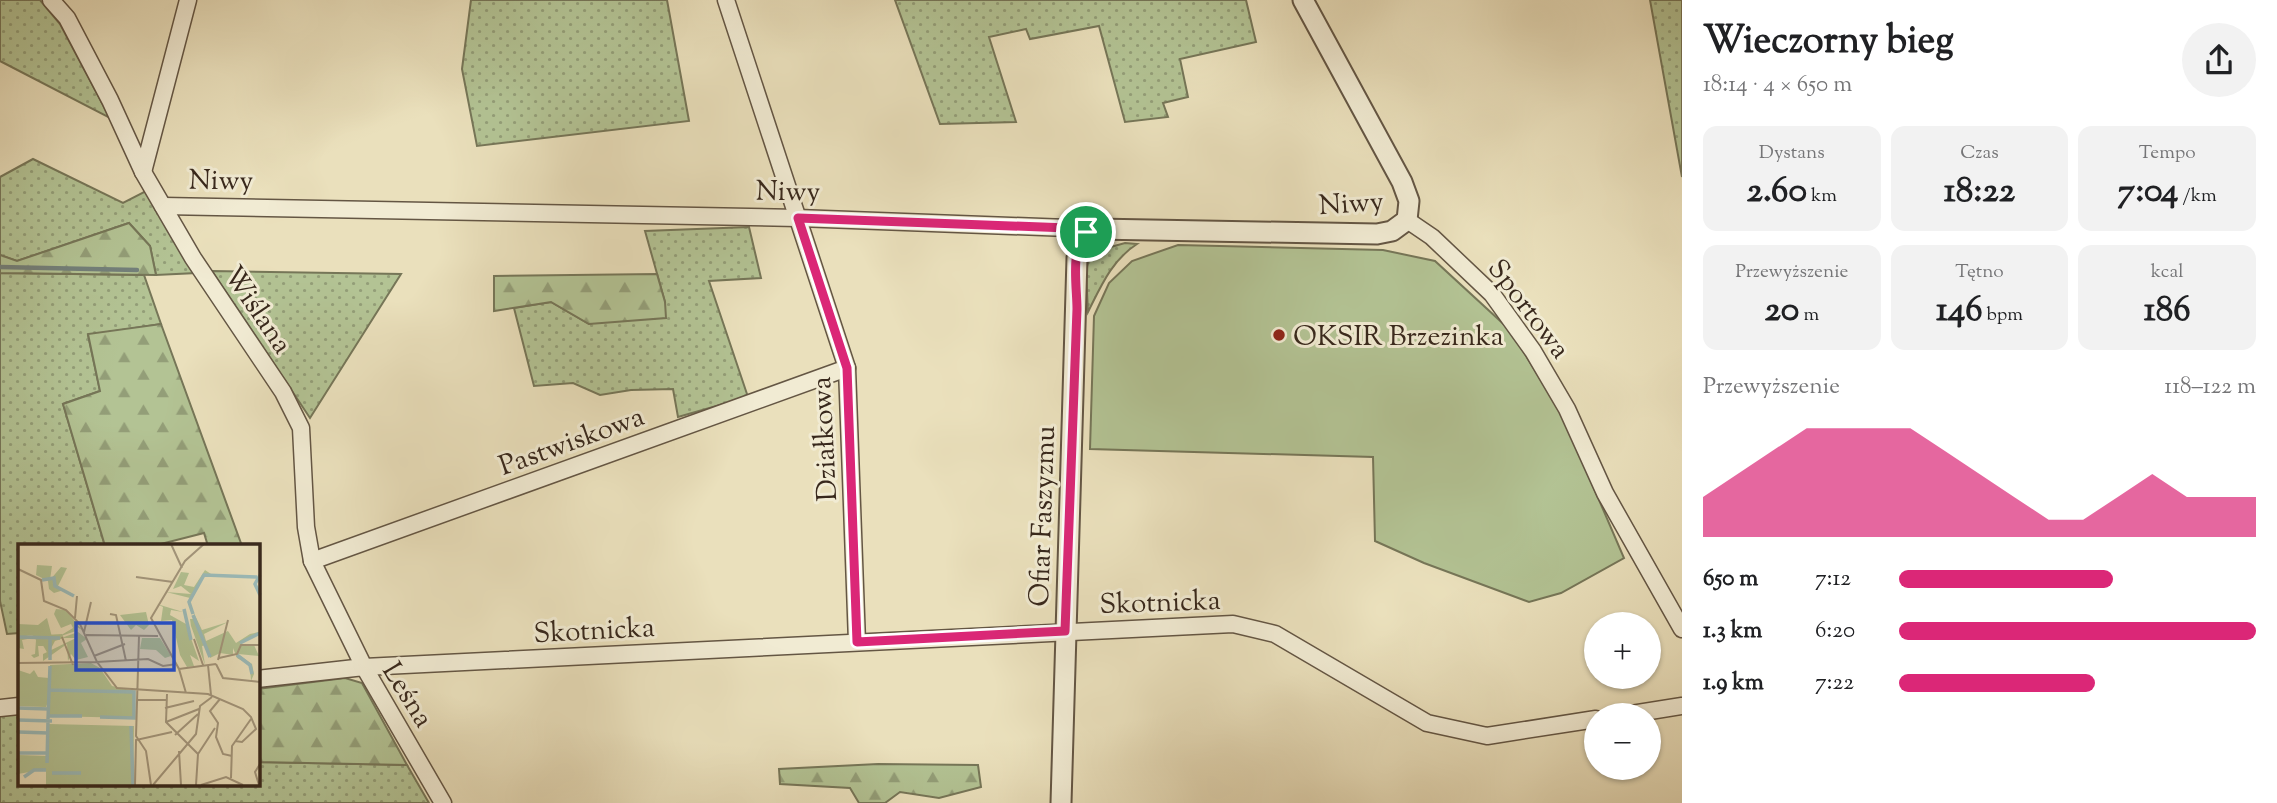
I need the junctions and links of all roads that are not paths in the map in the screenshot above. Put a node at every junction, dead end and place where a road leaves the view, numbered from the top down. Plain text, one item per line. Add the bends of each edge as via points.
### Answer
1 (51, 0) edge
2 (188, 0) edge
3 (726, 0) edge
4 (1303, 0) edge
5 (143, 172) junction
6 (163, 206) junction
7 (798, 218) junction
8 (1407, 220) junction
9 (1086, 232) junction
10 (847, 368) junction
11 (312, 561) junction
12 (1682, 628) edge
13 (1065, 631) junction
14 (857, 642) junction
15 (364, 667) junction
16 (259, 679) edge
17 (18, 706) edge
18 (1682, 706) edge
19 (0, 708) edge
20 (1661, 709) edge
21 (1584, 721) edge
22 (443, 803) edge
23 (1061, 803) edge

1 - 5 street, Wiślana via 67,19
2 - 5 street
3 - 7 street, Działkowa
4 - 8 street via 1402,182 1409,201
5 - 6 street, Wiślana
6 - 7 street, Niwy
6 - 11 street, Wiślana via 283,392 301,428
7 - 9 street, Niwy
7 - 10 street, Działkowa
8 - 9 street, Niwy via 1392,231 1377,234
8 - 12 street, Sportowa via 1432,237 1492,294 1533,351 1567,409 1605,494
9 - 13 street, Ofiar Faszyzmu via 1077,258
10 - 11 street, Pastwiskowa
10 - 14 street, Działkowa
11 - 15 street, Wiślana
13 - 14 street, Skotnicka
13 - 21 street, Skotnicka via 1233,624 1275,634 1427,723 1487,736
13 - 23 street, Ofiar Faszyzmu
14 - 15 street, Skotnicka
15 - 16 street, Leśna
15 - 22 street, Leśna
17 - 19 street
18 - 20 street

